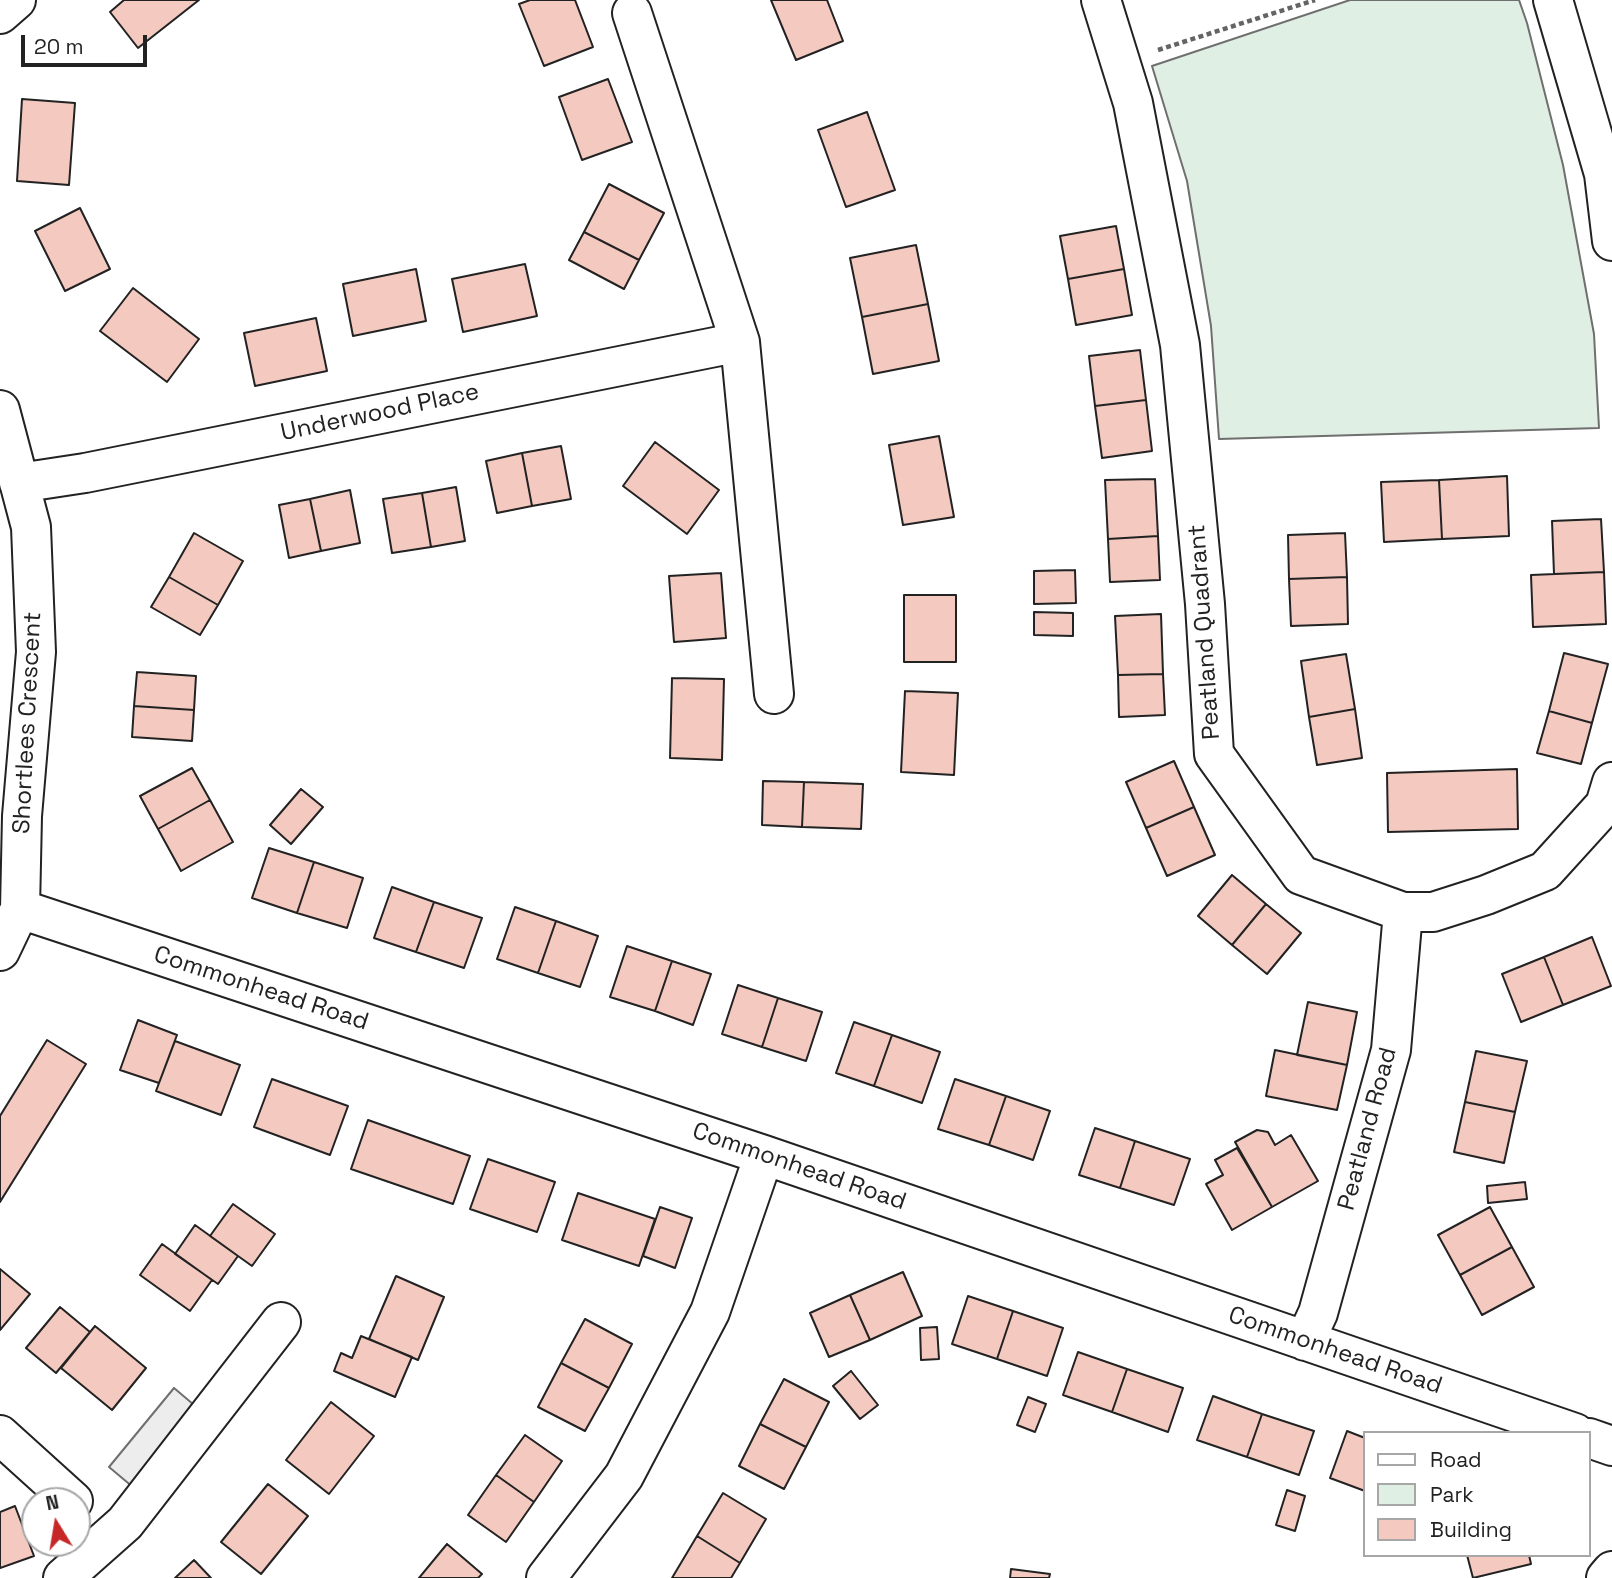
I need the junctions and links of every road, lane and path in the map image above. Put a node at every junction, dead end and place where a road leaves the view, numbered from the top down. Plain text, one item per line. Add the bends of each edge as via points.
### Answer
1 (16, 0) edge
2 (1101, 0) edge
3 (1315, 0) edge
4 (1553, 0) edge
5 (632, 13) dead end
6 (0, 14) edge
7 (1121, 62) junction
8 (1612, 241) edge
9 (740, 342) junction
10 (0, 410) edge
11 (19, 483) junction
12 (774, 694) dead end
13 (1612, 782) edge
14 (20, 909) junction
15 (1403, 912) junction
16 (0, 951) edge
17 (764, 1155) junction
18 (281, 1322) dead end
19 (1305, 1340) junction
20 (1569, 1431) edge
21 (0, 1435) edge
22 (1591, 1439) edge
23 (1612, 1446) edge
24 (57, 1487) edge
25 (91, 1517) edge
26 (112, 1535) junction
27 (1612, 1571) edge
28 (63, 1578) edge
29 (546, 1578) edge
30 (1606, 1578) edge

1 - 6 street
2 - 7 street, Peatland Quadrant
3 - 7 path
4 - 8 street via 1604,174
5 - 9 street
7 - 15 street, Peatland Quadrant via 1180,345 1214,754 1301,875
9 - 11 street, Underwood Place
9 - 12 street
10 - 11 street, Shortlees Crescent
11 - 14 street, Shortlees Crescent via 31,527 36,652 22,816
13 - 15 street, Peatland Quadrant via 1605,805 1545,871 1433,912
14 - 16 street, Shortlees Crescent
14 - 17 street, Commonhead Road
15 - 19 street, Peatland Road via 1391,1050 1318,1313
17 - 19 street, Commonhead Road
17 - 29 street via 710,1312 624,1476
18 - 26 street
19 - 20 street, Commonhead Road
21 - 24 street
22 - 23 street
25 - 26 street
26 - 28 street
27 - 30 street

